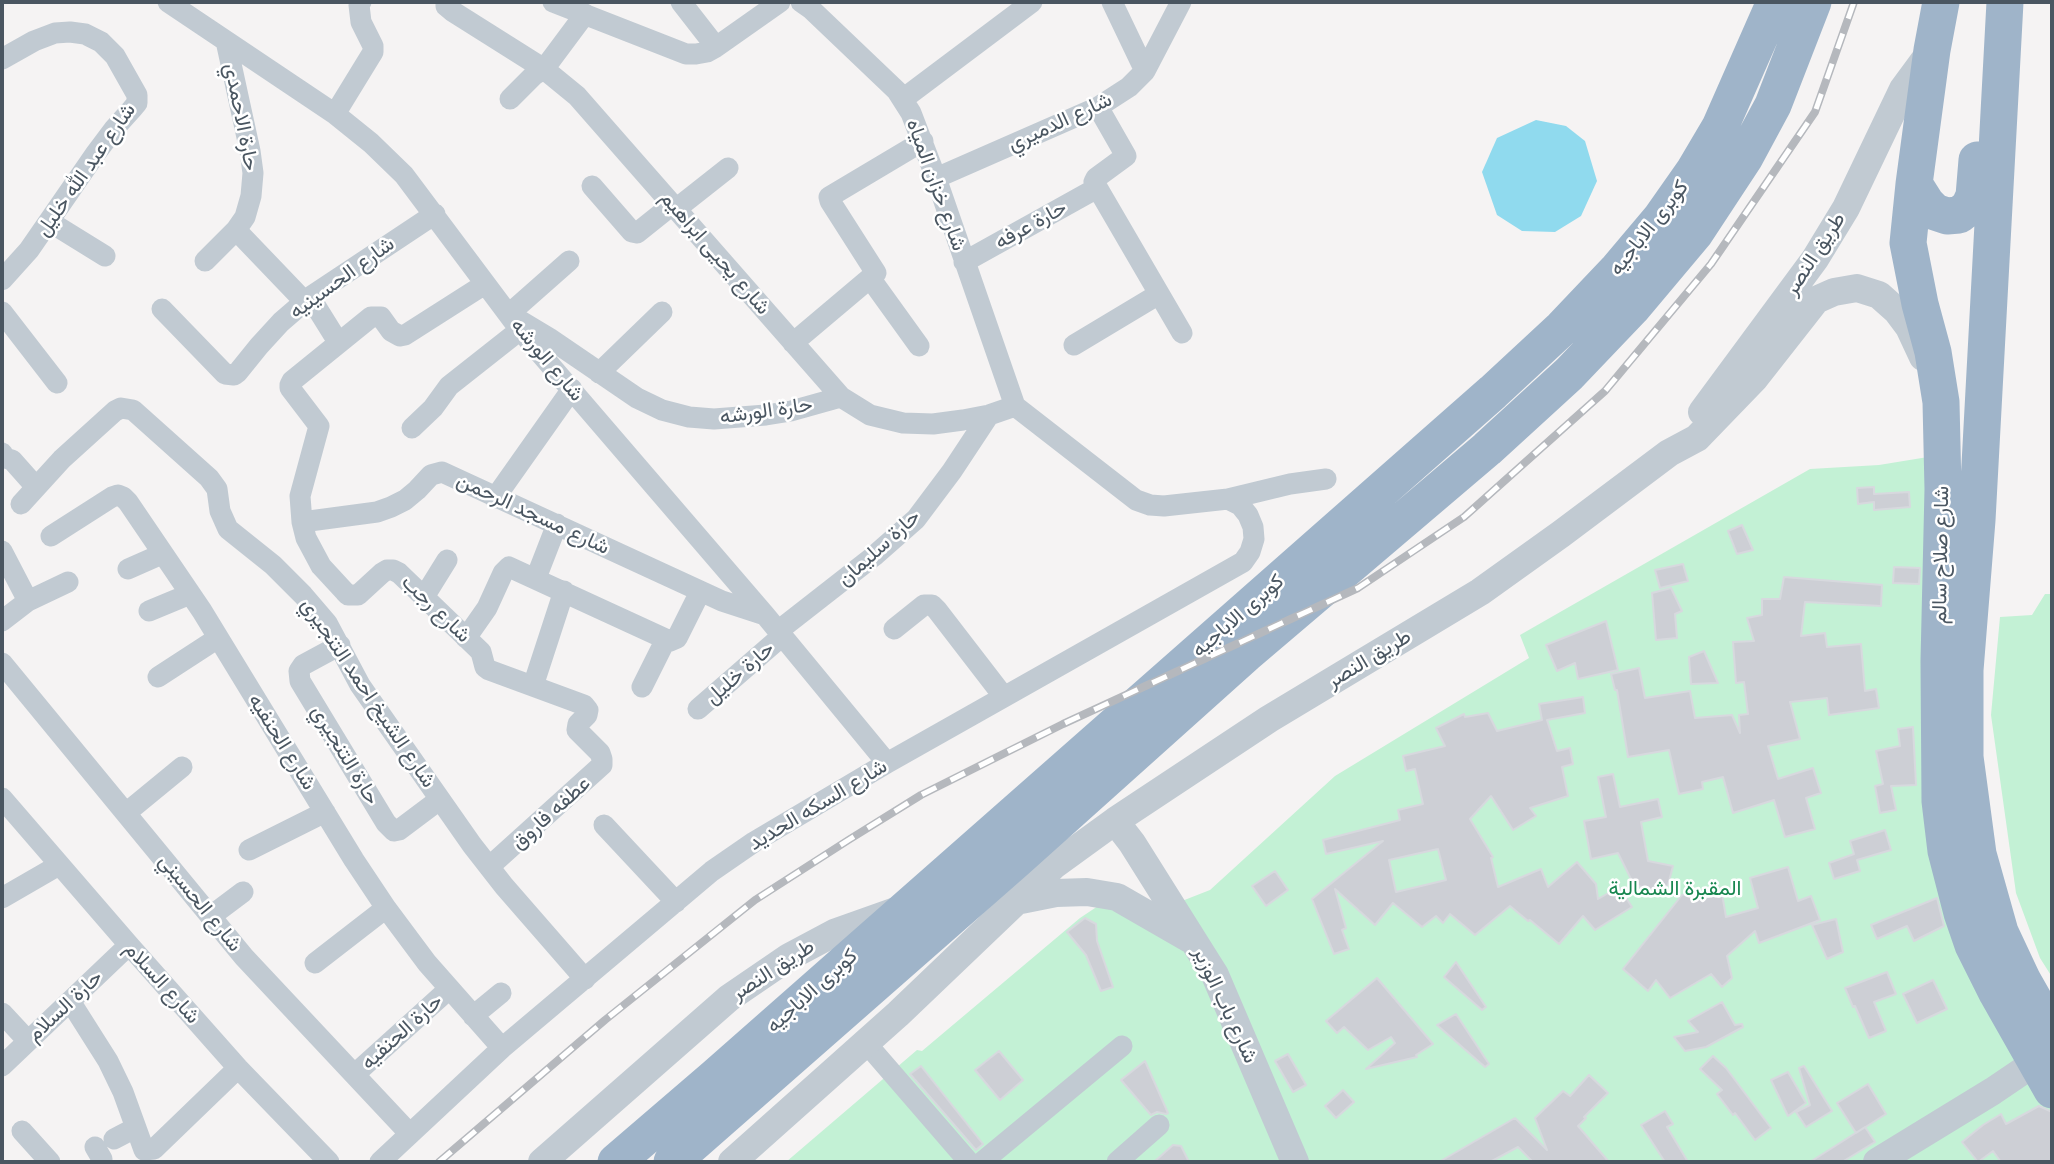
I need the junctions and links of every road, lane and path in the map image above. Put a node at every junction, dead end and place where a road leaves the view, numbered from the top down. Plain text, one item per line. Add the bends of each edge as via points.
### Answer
1 (170, 2) edge
2 (446, 2) edge
3 (553, 2) edge
4 (681, 2) edge
5 (780, 2) edge
6 (801, 2) edge
7 (1031, 2) edge
8 (1112, 2) edge
9 (1181, 2) edge
10 (1775, 2) edge
11 (1813, 2) edge
12 (1941, 2) edge
13 (2005, 2) edge
14 (358, 3) edge
15 (585, 14) junction
16 (226, 41) junction
17 (716, 47) junction
18 (1932, 50) junction
19 (2003, 58) junction
20 (2, 59) edge
21 (544, 69) junction
22 (1145, 71) junction
23 (510, 99) dead end
24 (903, 99) junction
25 (1098, 107) junction
26 (335, 114) junction
27 (923, 141) junction
28 (728, 168) dead end
29 (936, 178) junction
30 (1914, 184) junction
31 (592, 186) dead end
32 (1097, 188) junction
33 (674, 207) junction
34 (435, 214) junction
35 (50, 222) junction
36 (236, 230) junction
37 (105, 256) dead end
38 (205, 261) dead end
39 (569, 261) dead end
40 (964, 262) junction
41 (870, 278) junction
42 (2, 280) edge
43 (485, 284) junction
44 (1159, 294) junction
45 (308, 299) junction
46 (162, 309) dead end
47 (2, 312) edge
48 (662, 312) dead end
49 (515, 322) junction
50 (1182, 333) dead end
51 (338, 342) junction
52 (793, 343) junction
53 (1074, 345) dead end
54 (919, 346) dead end
55 (599, 373) junction
56 (57, 383) dead end
57 (572, 389) junction
58 (841, 397) junction
59 (1941, 402) junction
60 (1014, 406) junction
61 (989, 415) junction
62 (412, 428) dead end
63 (1680, 446) junction
64 (3, 457) edge
65 (1325, 479) dead end
66 (36, 487) junction
67 (495, 498) junction
68 (1228, 499) junction
69 (21, 504) dead end
70 (302, 522) junction
71 (557, 524) junction
72 (51, 536) dead end
73 (2, 551) edge
74 (162, 554) junction
75 (447, 560) dead end
76 (128, 569) dead end
77 (536, 578) junction
78 (68, 582) dead end
79 (564, 591) junction
80 (700, 592) junction
81 (190, 594) junction
82 (424, 597) junction
83 (28, 601) junction
84 (149, 611) dead end
85 (2, 621) edge
86 (775, 628) junction
87 (894, 629) dead end
88 (218, 638) junction
89 (466, 638) junction
90 (666, 639) junction
91 (340, 645) junction
92 (2, 663) edge
93 (158, 677) dead end
94 (533, 686) junction
95 (642, 687) dead end
96 (1004, 697) junction
97 (698, 709) dead end
98 (600, 753) joint
99 (887, 763) junction
100 (182, 767) dead end
101 (2, 798) edge
102 (439, 800) junction
103 (325, 812) junction
104 (126, 813) junction
105 (1115, 821) junction
106 (604, 825) dead end
107 (249, 850) dead end
108 (59, 865) junction
109 (1054, 866) junction
110 (489, 867) junction
111 (243, 892) dead end
112 (2, 898) edge
113 (1016, 901) junction
114 (676, 902) junction
115 (386, 908) junction
116 (211, 916) junction
117 (1195, 942) junction
118 (129, 945) junction
119 (315, 963) dead end
120 (585, 979) junction
121 (2010, 987) junction
122 (449, 989) junction
123 (501, 993) dead end
124 (70, 1001) junction
125 (2, 1013) edge
126 (473, 1016) junction
127 (2052, 1032) edge
128 (28, 1041) junction
129 (866, 1043) junction
130 (1122, 1046) dead end
131 (502, 1048) junction
132 (2, 1066) edge
133 (238, 1068) junction
134 (2048, 1070) edge
135 (355, 1074) junction
136 (1159, 1125) dead end
137 (135, 1128) junction
138 (22, 1132) dead end
139 (410, 1134) junction
140 (103, 1149) edge
141 (50, 1162) edge
142 (329, 1162) edge
143 (380, 1162) edge
144 (542, 1162) edge
145 (616, 1162) edge
146 (672, 1162) edge
147 (732, 1162) edge
148 (969, 1162) edge
149 (982, 1162) edge
150 (1117, 1162) edge
151 (1295, 1162) edge
152 (1877, 1162) edge

1 - 16 street, شارع الورشه
2 - 21 street, شارع يحيى ابراهيم via 452,11
3 - 15 street
4 - 17 street
5 - 17 street
6 - 24 street, شارع خزان المياه
7 - 24 street
8 - 22 street
9 - 22 street, شارع الدميري
10 - 145 highway, كوبرى الاباجيه via 1720,127 1694,171 1661,218 1562,328
11 - 146 highway, كوبرى الاباجيه via 1773,105 1717,200 1632,308 1569,374
12 - 18 highway, شارع صلاح سالم
13 - 19 highway, شارع صلاح سالم
14 - 26 street via 373,49
15 - 17 street via 686,54
15 - 21 street
16 - 26 street, شارع الورشه
16 - 36 street, حارة الاحمدي via 253,173 245,217
18 - 30 highway, شارع صلاح سالم
18 - 63 street, طريق النصر via 1903,89 1846,208 1815,259
19 - 30 highway via 1984,95 1969,207 1959,215 1935,212
19 - 121 highway, شارع صلاح سالم via 1965,670 1965,757 1978,855
20 - 35 street, شارع عبد الله خليل via 55,33 85,34 115,55 137,95 137,103 96,153
21 - 23 street
21 - 33 street, شارع يحيى ابراهيم via 577,96
22 - 25 street, شارع الدميري
24 - 27 street, شارع خزان المياه
25 - 29 street, شارع الدميري
25 - 32 street via 1126,156 1094,179
26 - 34 street, شارع الورشه via 404,175
27 - 29 street, شارع خزان المياه
27 - 41 street via 829,197 876,271
28 - 33 street
29 - 40 street, شارع خزان المياه
30 - 59 highway, شارع صلاح سالم via 1908,243
31 - 33 street via 632,232
32 - 40 street, حارة عرفه
32 - 44 street
33 - 52 street, شارع يحيى ابراهيم
34 - 43 street, شارع الورشه
34 - 45 street, شارع الحسينيه
35 - 37 street
35 - 42 street, شارع عبد الله خليل
36 - 38 street, حارة الاحمدي
36 - 45 street
39 - 49 street
40 - 60 street, شارع خزان المياه
41 - 52 street
41 - 54 street
43 - 49 street, شارع الورشه
43 - 51 street via 405,335 395,334 381,317 374,316
44 - 50 street
44 - 53 street
45 - 46 street, شارع الحسينيه via 234,375 225,374
45 - 51 street
47 - 56 street
48 - 55 street
49 - 55 street, حارة الورشه via 549,338
49 - 57 street, شارع الورشه
49 - 62 street
51 - 70 street, شارع رجب via 290,385 319,426 300,496
52 - 58 street, شارع يحيى ابراهيم
55 - 58 street, حارة الورشه via 637,398 689,417 766,415
57 - 67 street
57 - 86 street, شارع الورشه
58 - 61 street, شارع يحيى ابراهيم via 870,415 903,423 933,424
59 - 63 street, طريق النصر via 1909,327 1879,295 1857,288 1816,300 1754,379 1705,431
59 - 121 highway, شارع صلاح سالم via 1940,801 1946,850 1973,945
60 - 61 street, شارع يحيى ابراهيم
60 - 68 street via 1136,500 1164,506
61 - 86 street, حارة سليمان via 916,519 874,556
63 - 105 street, طريق النصر via 1480,592 1269,719
64 - 66 street via 12,460
65 - 68 street
66 - 69 street, شارع الشيخ احمد التنجيري
66 - 91 street, شارع الشيخ احمد التنجيري via 115,411 133,410 209,478 217,488 228,529 303,595
67 - 70 street, شارع مسجد الرحمن via 436,472 391,507
67 - 71 street, شارع مسجد الرحمن
68 - 96 street, شارع السكه الحديد via 1240,505 1253,527 1251,552 1243,562
70 - 82 street, شارع رجب via 321,566 348,595 358,595 382,573 394,569
71 - 77 street
71 - 80 street, شارع مسجد الرحمن
72 - 74 street, شارع الحنفيه via 118,495 128,502
73 - 83 street
74 - 76 street
74 - 81 street, شارع الحنفيه
75 - 82 street
77 - 79 street
77 - 89 street via 515,568 505,569 487,608
78 - 83 street
79 - 90 street
79 - 94 street
80 - 86 street, شارع مسجد الرحمن
80 - 90 street via 677,638
81 - 84 street
81 - 88 street, شارع الحنفيه
82 - 89 street, شارع رجب
83 - 85 street
86 - 97 street, حارة خليل
86 - 99 street, شارع الورشه
87 - 96 street via 925,605 932,605
88 - 93 street
88 - 103 street, شارع الحنفيه
89 - 94 street, شارع رجب via 481,652 489,670
90 - 95 street
91 - 102 street, شارع الشيخ احمد التنجيري via 360,685
91 - 102 street, حارة التنجيري via 303,665 300,681 386,823 399,830
92 - 104 street, شارع الحسيني
94 - 98 street, شارع رجب via 587,707 577,730
96 - 99 street, شارع السكه الحديد
98 - 110 street, عطفه فاروق via 598,770
99 - 114 street, شارع السكه الحديد via 754,842
100 - 104 street
101 - 108 street, شارع السلام
102 - 110 street, شارع الشيخ احمد التنجيري
103 - 107 street
103 - 115 street, شارع الحنفيه
104 - 116 street, شارع الحسيني
105 - 109 street, طريق النصر
105 - 117 street, شارع باب الوزير
106 - 114 street
108 - 112 street
108 - 118 street, شارع السلام
109 - 113 street, طريق النصر
109 - 144 street, طريق النصر via 942,894 834,933 789,957 729,998
110 - 120 street, شارع الشيخ احمد التنجيري
111 - 116 street
113 - 117 street via 1066,892 1117,897
113 - 129 street, طريق النصر
114 - 120 street, شارع السكه الحديد
115 - 119 street
115 - 122 street, شارع الحنفيه
116 - 135 street, شارع الحسيني
117 - 151 street, شارع باب الوزير via 1215,975
118 - 124 street, حارة السلام
118 - 133 street, شارع السلام
120 - 131 street, شارع السكه الحديد
121 - 127 highway, شارع صلاح سالم
121 - 134 highway, شارع صلاح سالم
122 - 126 street, شارع الحنفيه
122 - 135 street, حارة الحنفيه
123 - 126 street
124 - 128 street, حارة السلام
124 - 137 street via 108,1061
125 - 128 street
126 - 131 street, شارع الحنفيه
128 - 132 street, حارة السلام
129 - 147 street, طريق النصر
129 - 148 street
130 - 149 street
131 - 139 street, شارع السكه الحديد
133 - 137 street via 153,1149 144,1150
133 - 142 street, شارع السلام
134 - 152 street via 1993,1091
135 - 139 street, شارع الحسيني
136 - 150 street
137 - 140 street
138 - 141 street
139 - 143 street, شارع السكه الحديد

